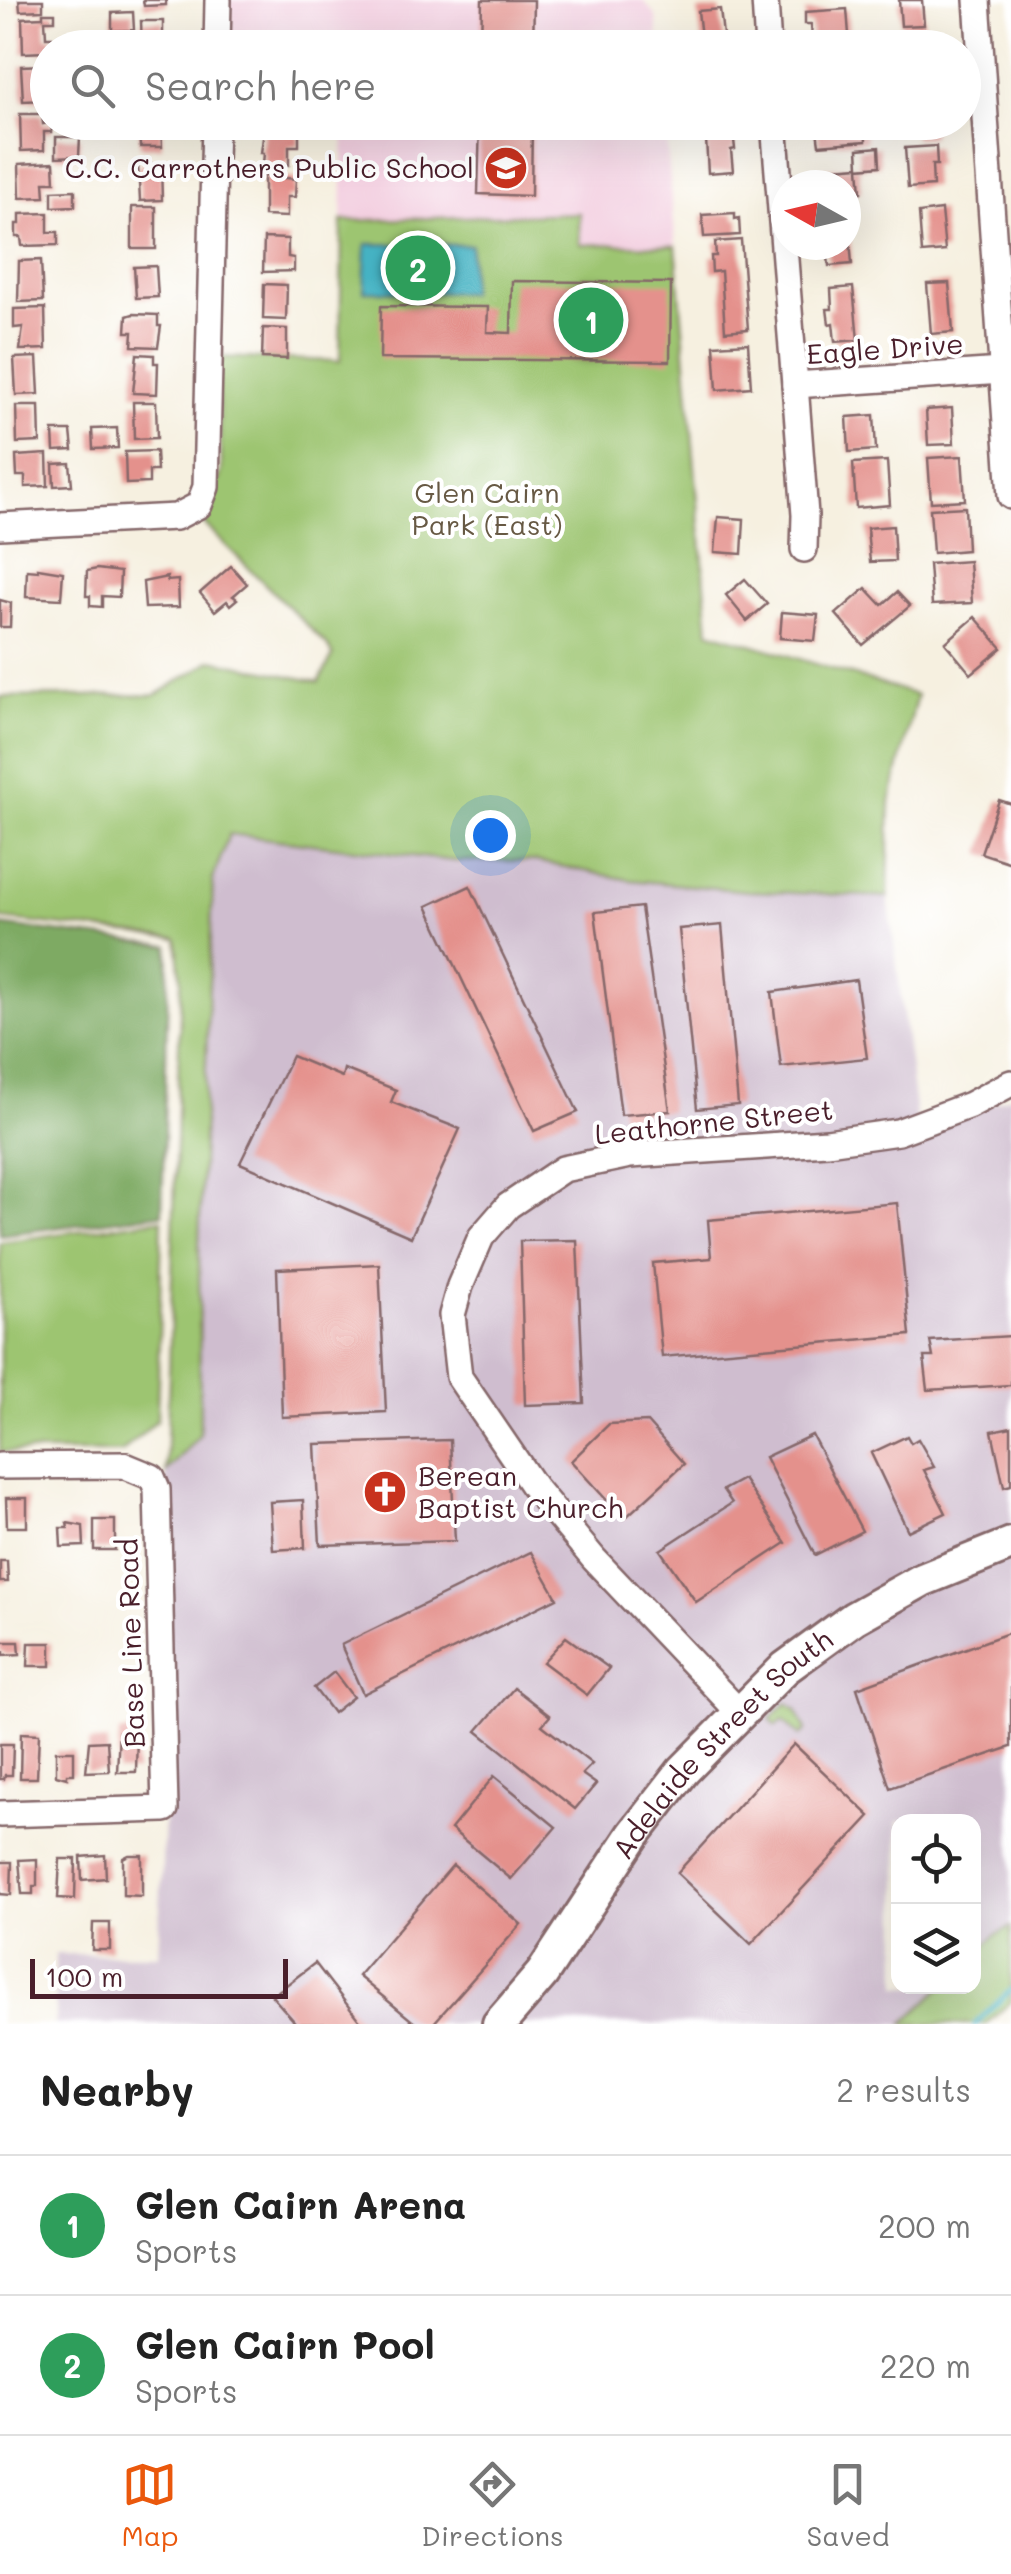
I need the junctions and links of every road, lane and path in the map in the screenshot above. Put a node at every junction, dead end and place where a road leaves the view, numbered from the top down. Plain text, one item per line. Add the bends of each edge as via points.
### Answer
1 (218, 0) edge
2 (765, 0) edge
3 (977, 0) edge
4 (217, 30) edge
5 (767, 30) edge
6 (979, 30) edge
7 (981, 59) edge
8 (215, 140) edge
9 (775, 140) edge
10 (1002, 371) junction
11 (794, 385) junction
12 (1011, 496) edge
13 (0, 526) edge
14 (804, 549) dead end
15 (1011, 1083) edge
16 (0, 1466) edge
17 (1011, 1544) edge
18 (739, 1712) junction
19 (0, 1814) edge
20 (499, 2024) edge

1 - 4 street
2 - 5 street
3 - 6 street
7 - 10 street
8 - 13 street via 206,487 199,505 176,517
9 - 11 street, Eagle Drive
10 - 11 street, Eagle Drive
10 - 12 street
11 - 14 street
15 - 18 street, Leathorne Street via 898,1132 630,1155 563,1169 508,1206 480,1236 452,1315 459,1378 582,1546
16 - 19 street, Base Line Road via 123,1464 152,1476 165,1809
17 - 18 main road, Adelaide Street South via 922,1580 854,1618
18 - 20 main road, Adelaide Street South via 634,1834 542,1974

